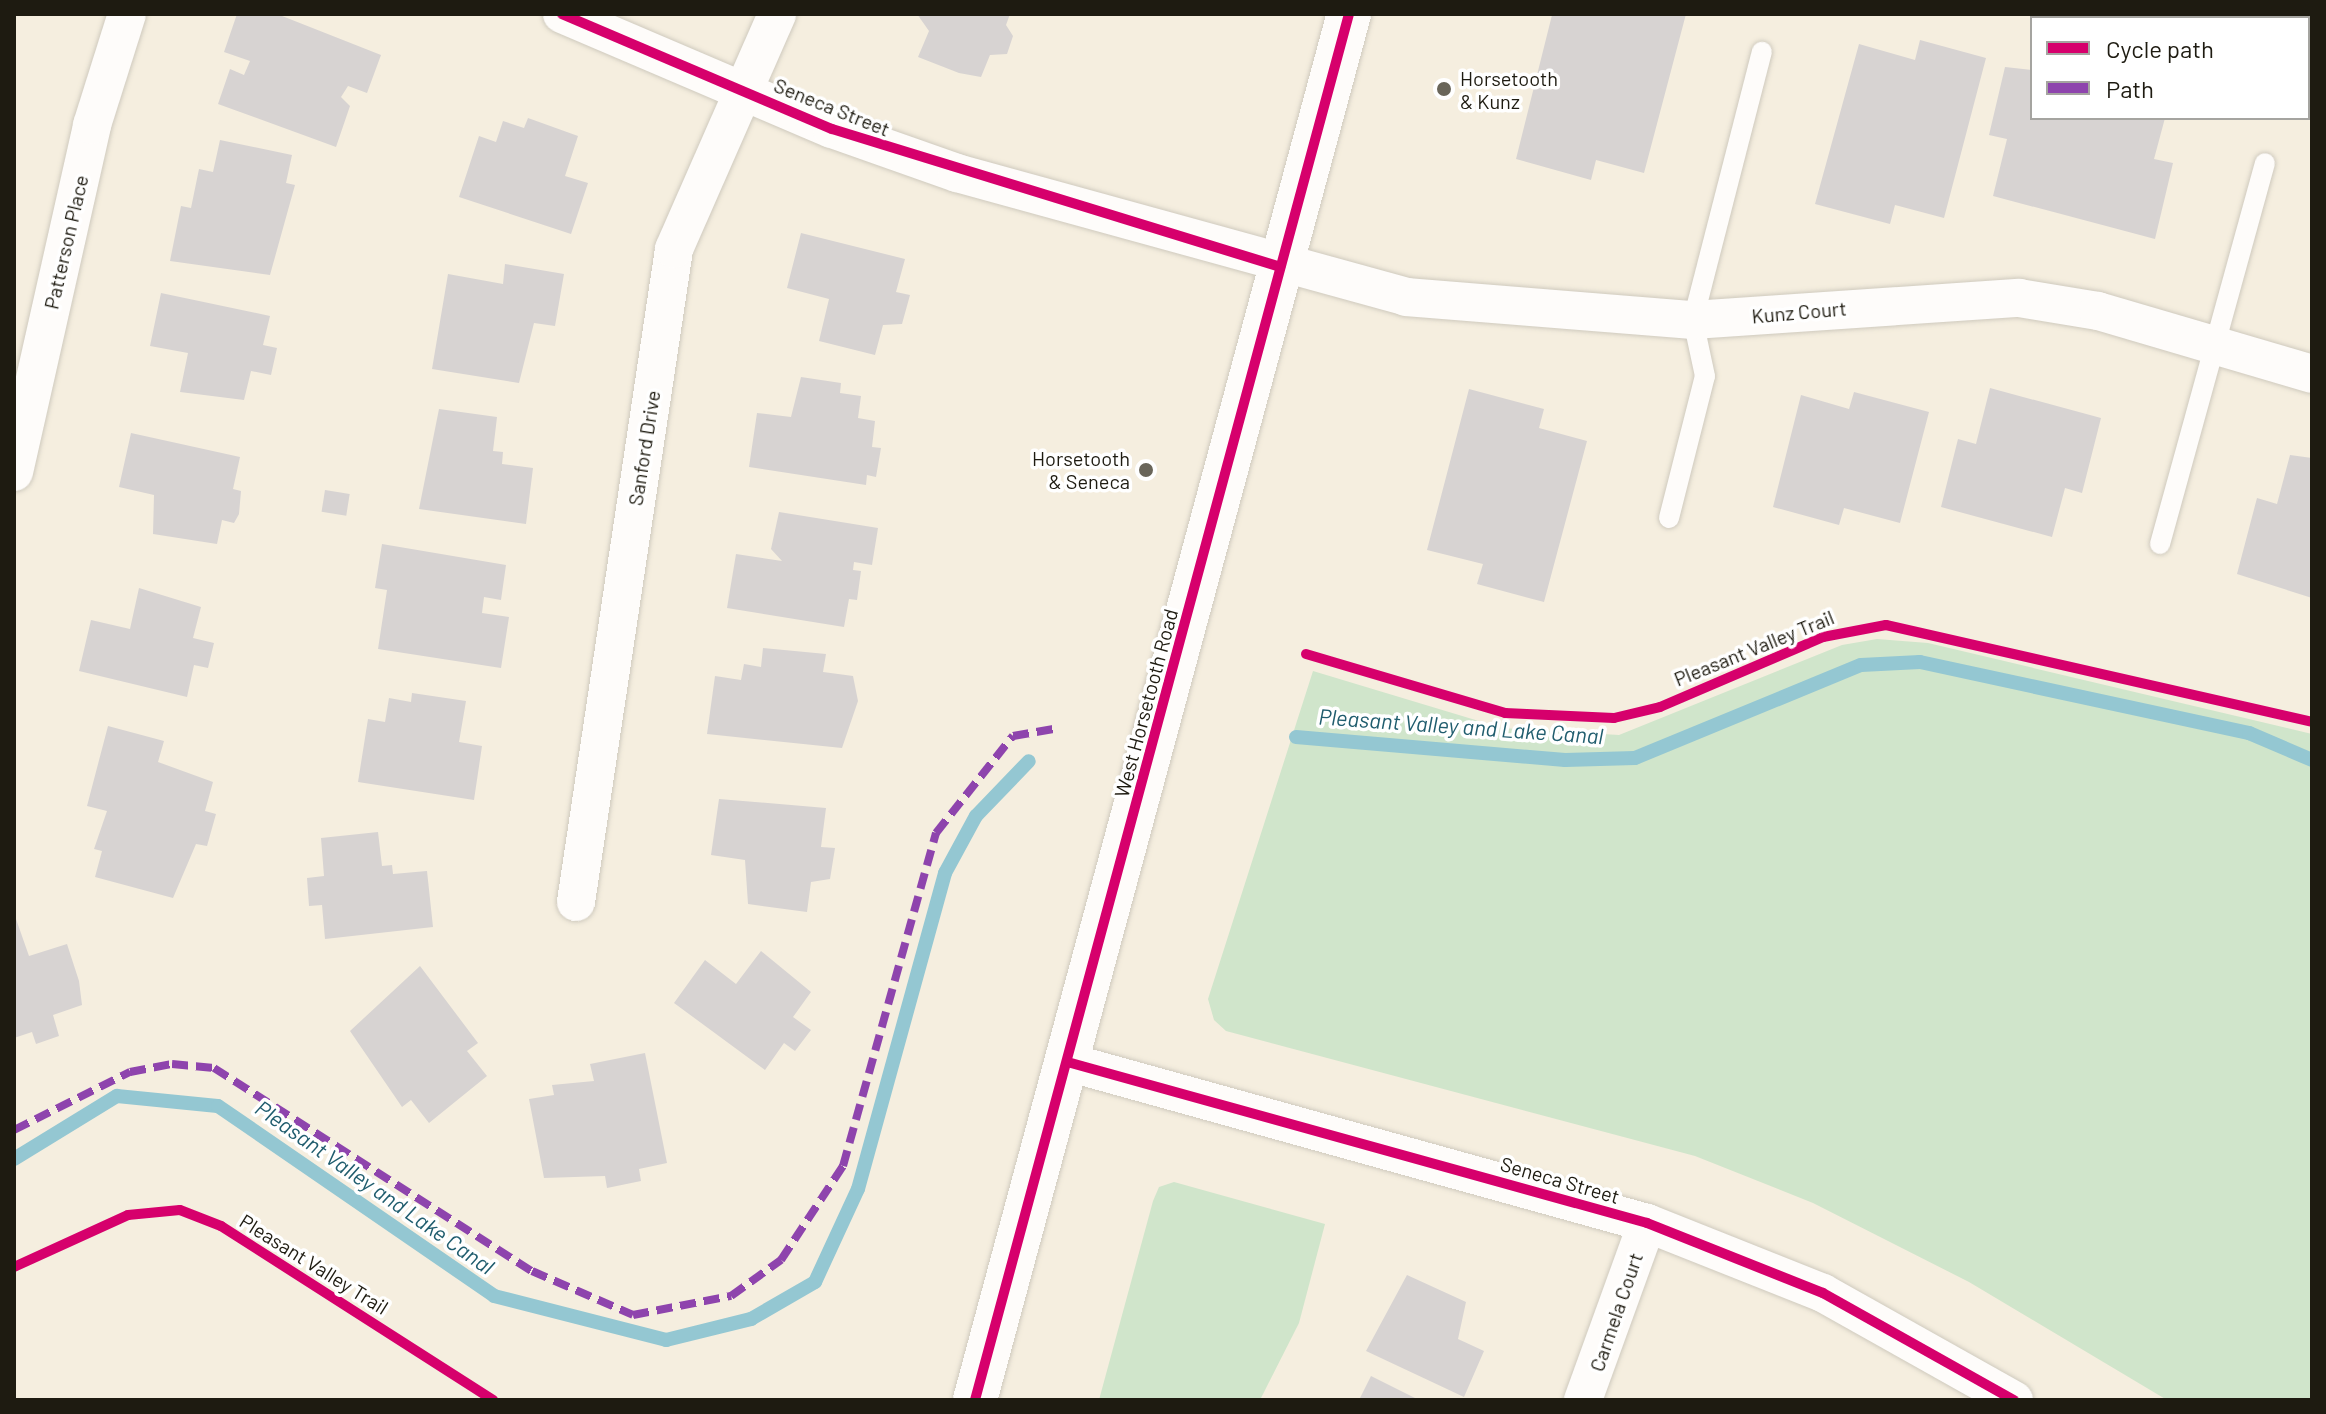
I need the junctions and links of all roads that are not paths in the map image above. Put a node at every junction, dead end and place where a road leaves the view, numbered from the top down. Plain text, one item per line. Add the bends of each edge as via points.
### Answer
1 (127, 14) edge
2 (562, 14) edge
3 (777, 14) edge
4 (1349, 14) edge
5 (1762, 52) dead end
6 (745, 91) junction
7 (2265, 163) dead end
8 (1280, 267) junction
9 (1693, 320) junction
10 (2212, 345) junction
11 (2312, 374) edge
12 (14, 472) edge
13 (1669, 518) dead end
14 (2160, 544) dead end
15 (576, 902) dead end
16 (1071, 1063) junction
17 (1647, 1223) junction
18 (975, 1400) edge
19 (1583, 1400) edge
20 (2014, 1400) edge

1 - 12 street, Patterson Place via 92,125
2 - 6 street, Seneca Street
3 - 6 street, Sanford Drive
4 - 8 main road, West Horsetooth Road
5 - 9 lane
6 - 8 street, Seneca Street via 957,173
6 - 15 street, Sanford Drive via 674,249
7 - 10 lane
8 - 9 street, Kunz Court via 1406,297
8 - 16 main road, West Horsetooth Road
9 - 10 street, Kunz Court via 2019,298 2098,311
9 - 13 lane via 1705,376
10 - 11 street, Kunz Court
10 - 14 lane
16 - 17 street, Seneca Street
16 - 18 main road, West Horsetooth Road
17 - 19 street, Carmela Court
17 - 20 street, Seneca Street via 1823,1293

